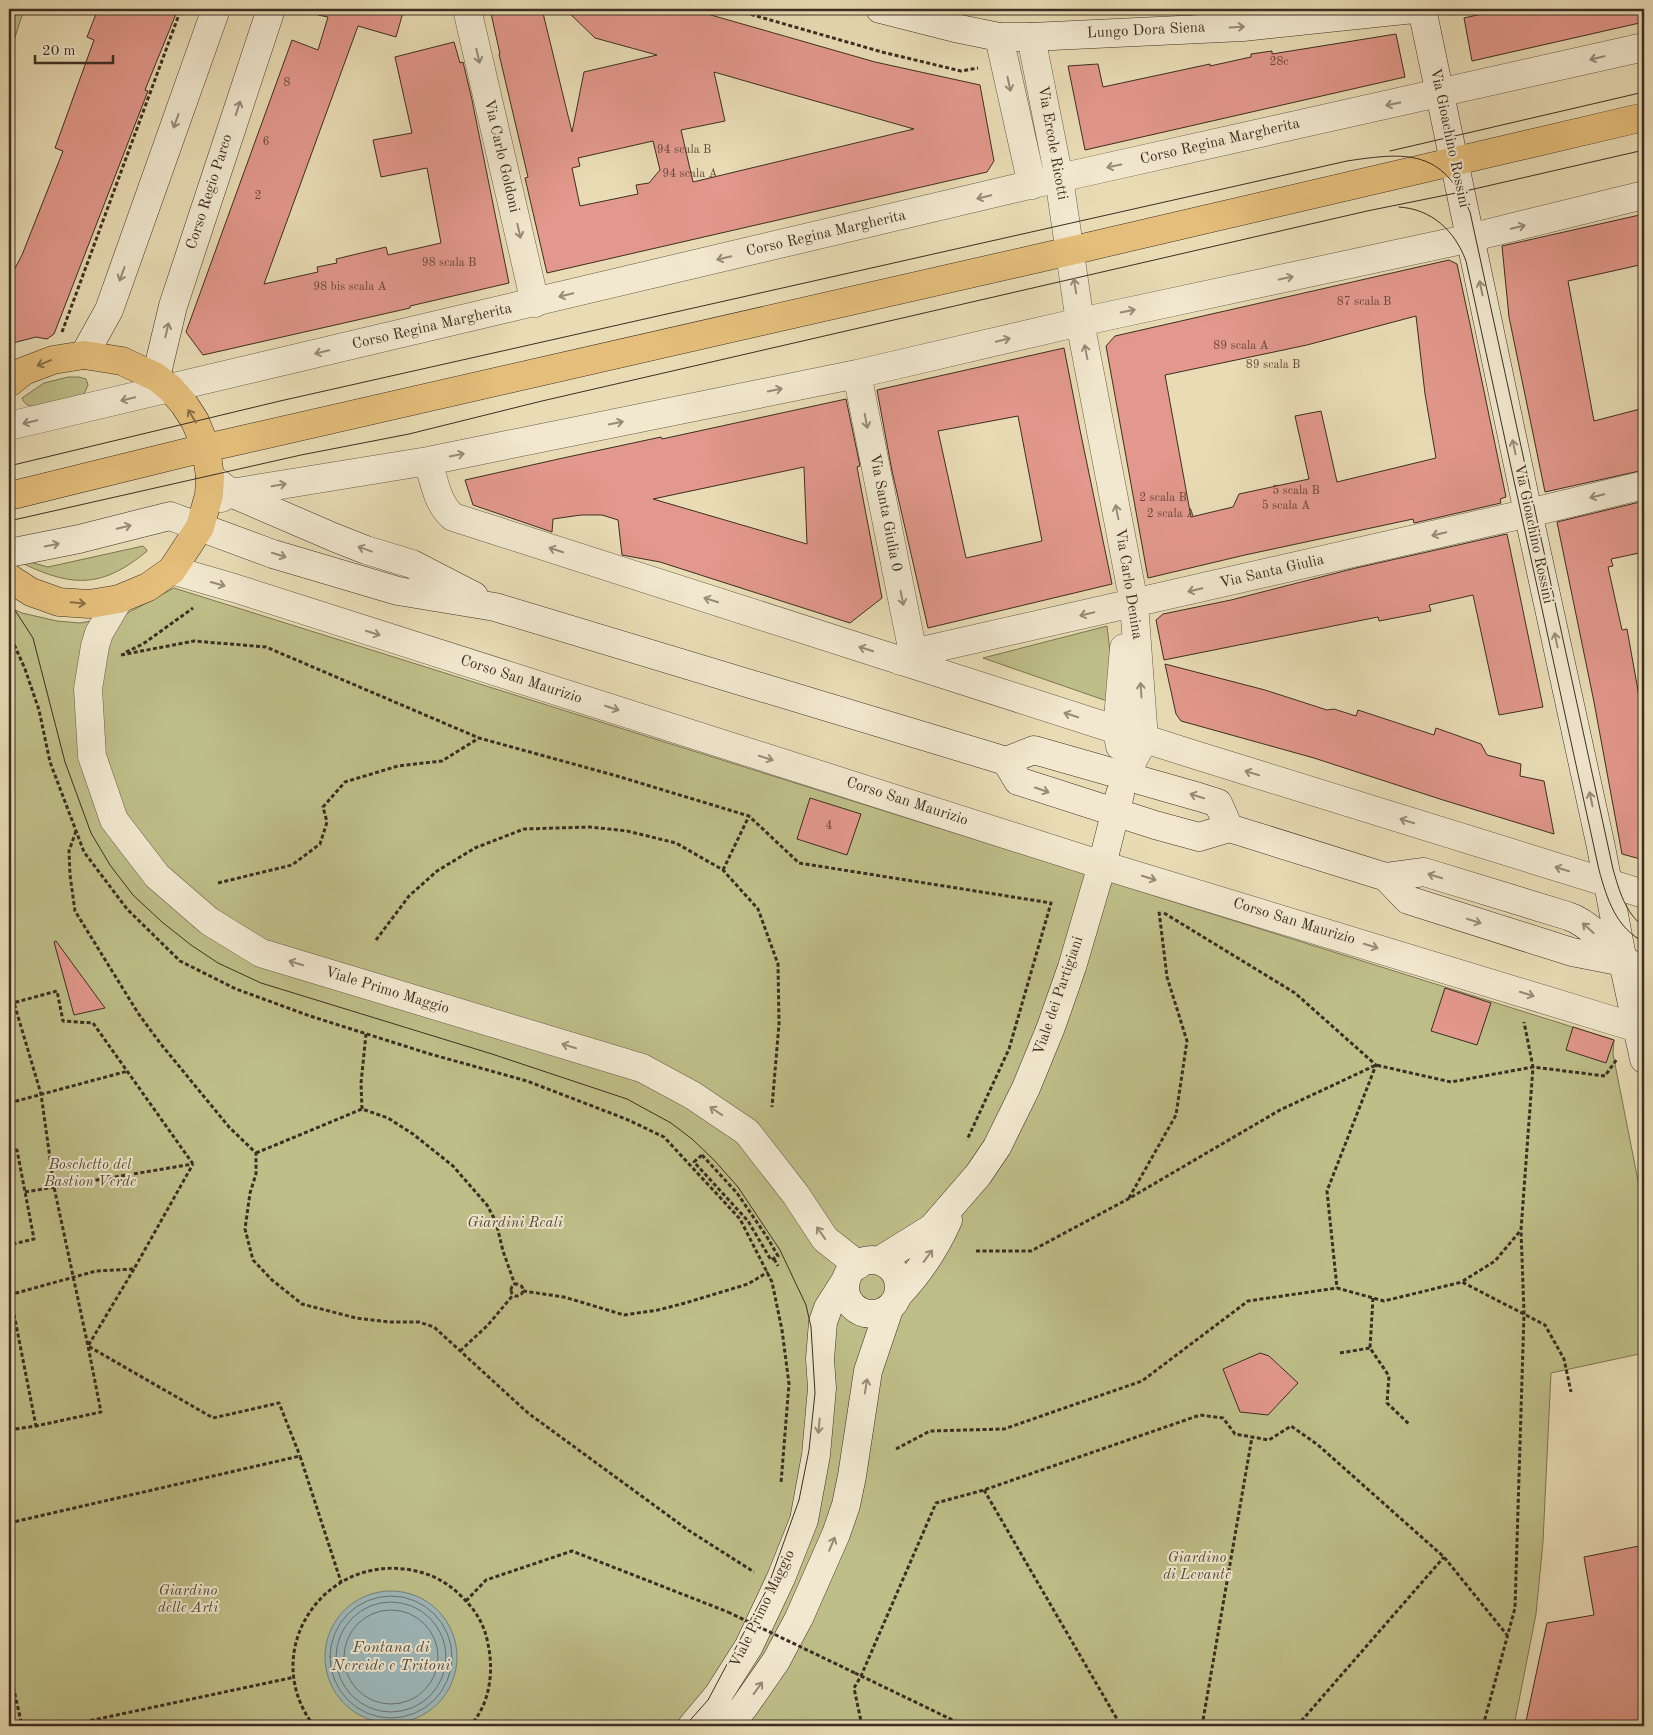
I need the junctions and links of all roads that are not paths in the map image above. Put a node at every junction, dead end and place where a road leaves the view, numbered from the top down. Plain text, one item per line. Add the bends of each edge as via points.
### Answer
1 (216, 9) edge
2 (271, 9) edge
3 (466, 9) edge
4 (880, 9) edge
5 (1414, 9) edge
6 (1422, 9) edge
7 (999, 37) junction
8 (1031, 37) junction
9 (1644, 47) edge
10 (1440, 94) junction
11 (1644, 117) edge
12 (1454, 161) junction
13 (1059, 178) junction
14 (1032, 185) junction
15 (1644, 195) edge
16 (1470, 238) junction
17 (1070, 250) junction
18 (535, 303) junction
19 (1080, 322) junction
20 (84, 355) junction
21 (857, 374) junction
22 (9, 383) edge
23 (163, 383) junction
24 (9, 426) edge
25 (206, 448) junction
26 (428, 461) junction
27 (1644, 485) edge
28 (9, 496) edge
29 (213, 508) junction
30 (1529, 513) junction
31 (9, 553) edge
32 (172, 570) junction
33 (16, 586) edge
34 (119, 600) junction
35 (1128, 605) junction
36 (495, 607) junction
37 (906, 657) junction
38 (1117, 730) junction
39 (1144, 739) junction
40 (1006, 761) junction
41 (1124, 776) junction
42 (1116, 813) junction
43 (1228, 828) junction
44 (1102, 864) junction
45 (1609, 883) junction
46 (1644, 894) edge
47 (1634, 965) edge
48 (1641, 1029) edge
49 (1633, 1056) edge
50 (957, 1200) junction
51 (861, 1268) junction
52 (894, 1302) junction
53 (692, 1726) edge
54 (728, 1726) edge

1 -> 20 street via 109,310
23 -> 2 street, Corso Regio Parco via 173,306
3 -> 18 street, Via Carlo Goldoni
4 - 7 street, Lungo Dora Siena
8 -> 5 street, Lungo Dora Siena via 1243,27
6 - 10 street, Via Gioachino Rossini
7 - 8 street, Lungo Dora Siena
7 -> 14 street, Via Ercole Ricotti
8 - 13 street, Via Ercole Ricotti
9 -> 10 street, Corso Regina Margherita
10 - 12 street, Via Gioachino Rossini
10 -> 13 street, Corso Regina Margherita
11 - 12 main road
12 - 16 street, Via Gioachino Rossini
12 - 17 main road
13 - 14 street, Corso Regina Margherita
13 - 17 street, Via Ercole Ricotti
14 -> 18 street, Corso Regina Margherita
16 -> 15 street
19 -> 16 street
30 -> 16 street, Via Gioachino Rossini
19 -> 17 street, Via Carlo Denina
17 - 25 main road
18 -> 23 street, Corso Regina Margherita
21 -> 19 street
35 -> 19 street, Via Carlo Denina
20 -> 22 main road via 53,360 24,371
20 - 23 main road via 122,360
26 -> 21 street
21 -> 37 street, Via Santa Giulia 0
23 -> 24 street, Corso Regina Margherita
25 -> 23 main road via 184,404
25 - 28 main road
25 - 29 main road
29 -> 26 street
37 -> 26 street via 453,517 440,502
27 -> 30 street, Via Santa Giulia
31 -> 29 street
29 - 32 main road
36 -> 29 street via 412,564 332,537
29 -> 36 street via 273,554 398,591
30 -> 35 street, Via Santa Giulia
45 -> 30 street, Via Gioachino Rossini
32 - 34 main road via 148,587
32 -> 44 street, Corso San Maurizio
33 -> 34 main road via 59,602 89,604
51 -> 34 street, Viale Primo Maggio via 825,1239 747,1132 692,1095 642,1068 261,953 209,921 157,876 114,820 92,756 89,672 99,633
35 -> 37 street, Via Santa Giulia
35 - 38 street, Via Carlo Denina
39 -> 35 street, Via Carlo Denina
36 - 40 street
38 -> 37 street
38 - 39 street
38 - 41 street, Via Carlo Denina
39 - 41 street
45 -> 39 street
40 - 41 street via 1034,750
40 -> 42 street via 1018,781
41 - 42 street, Viale dei Partigiani
43 -> 41 street via 1218,803
42 - 43 street via 1199,837
42 - 44 street, Viale dei Partigiani
43 - 47 street via 1386,877 1408,900 1572,952
44 -> 48 street, Corso San Maurizio
44 - 50 street, Viale dei Partigiani via 1072,967 1026,1088 997,1147
45 - 46 street
45 - 47 street, Via Gioachino Rossini
47 - 48 street, Via Gioachino Rossini
48 - 49 street, Via Gioachino Rossini
50 - 51 street, Viale dei Partigiani via 932,1228
52 -> 50 street, Viale dei Partigiani via 936,1246
51 - 52 street via 887,1264 898,1278
51 - 52 street via 846,1295 850,1303 872,1315
51 -> 53 street, Viale Primo Maggio via 828,1308 823,1322 816,1455 804,1520 749,1646 718,1695
54 -> 52 street, Viale Primo Maggio via 776,1661 836,1534 852,1476 868,1371

